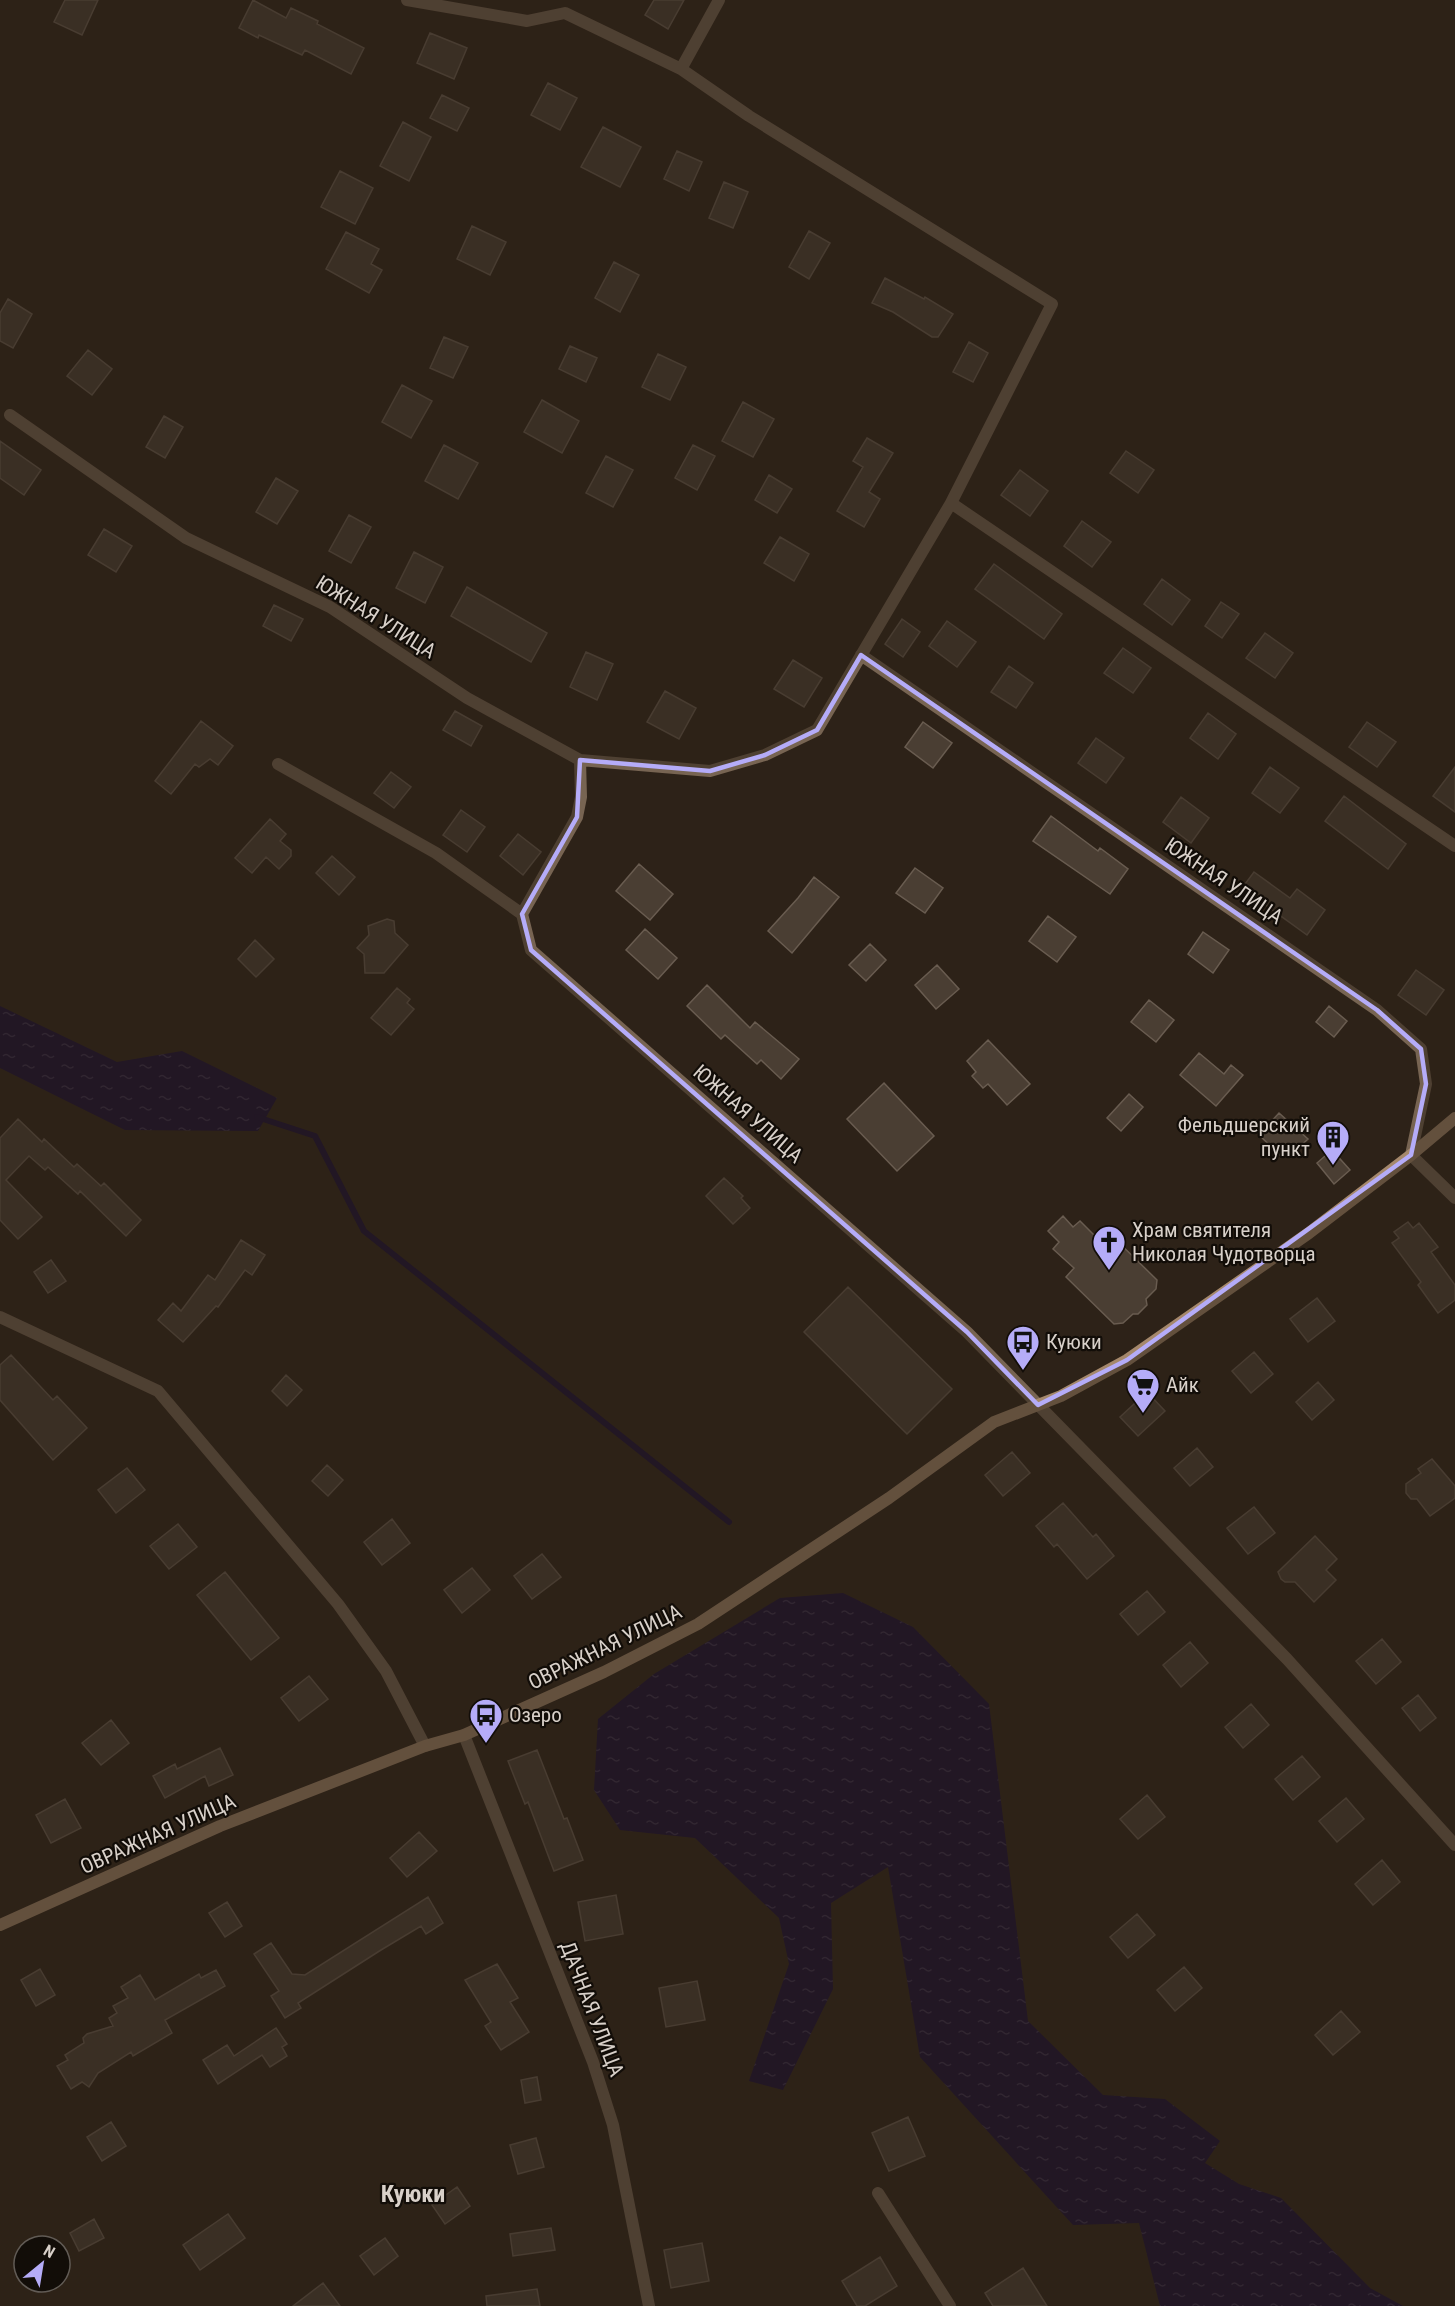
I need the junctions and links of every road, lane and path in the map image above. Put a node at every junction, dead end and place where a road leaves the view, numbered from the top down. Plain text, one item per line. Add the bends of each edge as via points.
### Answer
1 (407, 0) edge
2 (719, 0) edge
3 (681, 69) junction
4 (10, 416) dead end
5 (951, 503) junction
6 (861, 655) junction
7 (580, 760) junction
8 (278, 765) dead end
9 (1455, 846) edge
10 (522, 914) junction
11 (1455, 1118) edge
12 (1411, 1155) junction
13 (1455, 1198) edge
14 (0, 1317) edge
15 (1038, 1405) junction
16 (464, 1735) junction
17 (424, 1746) junction
18 (1455, 1845) edge
19 (0, 1925) edge
20 (878, 2193) dead end
21 (649, 2306) edge
22 (950, 2306) edge

1 - 3 street via 527,21 565,13
2 - 3 street
3 - 5 street via 749,116 1052,304
4 - 7 street, ЮЖНАЯ УЛИЦА via 186,538 330,607 467,698
5 - 6 street
5 - 9 street
6 - 7 street via 817,730 765,755 710,771
6 - 12 street, ЮЖНАЯ УЛИЦА via 1377,1010 1421,1049 1426,1084
7 - 10 street via 577,817
8 - 10 street via 436,853
10 - 15 street, ЮЖНАЯ УЛИЦА via 531,950 967,1332
11 - 12 street
12 - 13 street
12 - 15 street, ОВРАЖНАЯ УЛИЦА via 1309,1233 1127,1360
14 - 17 street via 158,1391 338,1604 386,1671
15 - 16 street, ОВРАЖНАЯ УЛИЦА via 994,1422 879,1505 698,1624 604,1672
15 - 18 street, ЮЖНАЯ УЛИЦА via 1287,1659
16 - 17 street, ОВРАЖНАЯ УЛИЦА
16 - 21 street, ДАЧНАЯ УЛИЦА via 593,2062 613,2125
17 - 19 street, ОВРАЖНАЯ УЛИЦА via 220,1826
20 - 22 street

